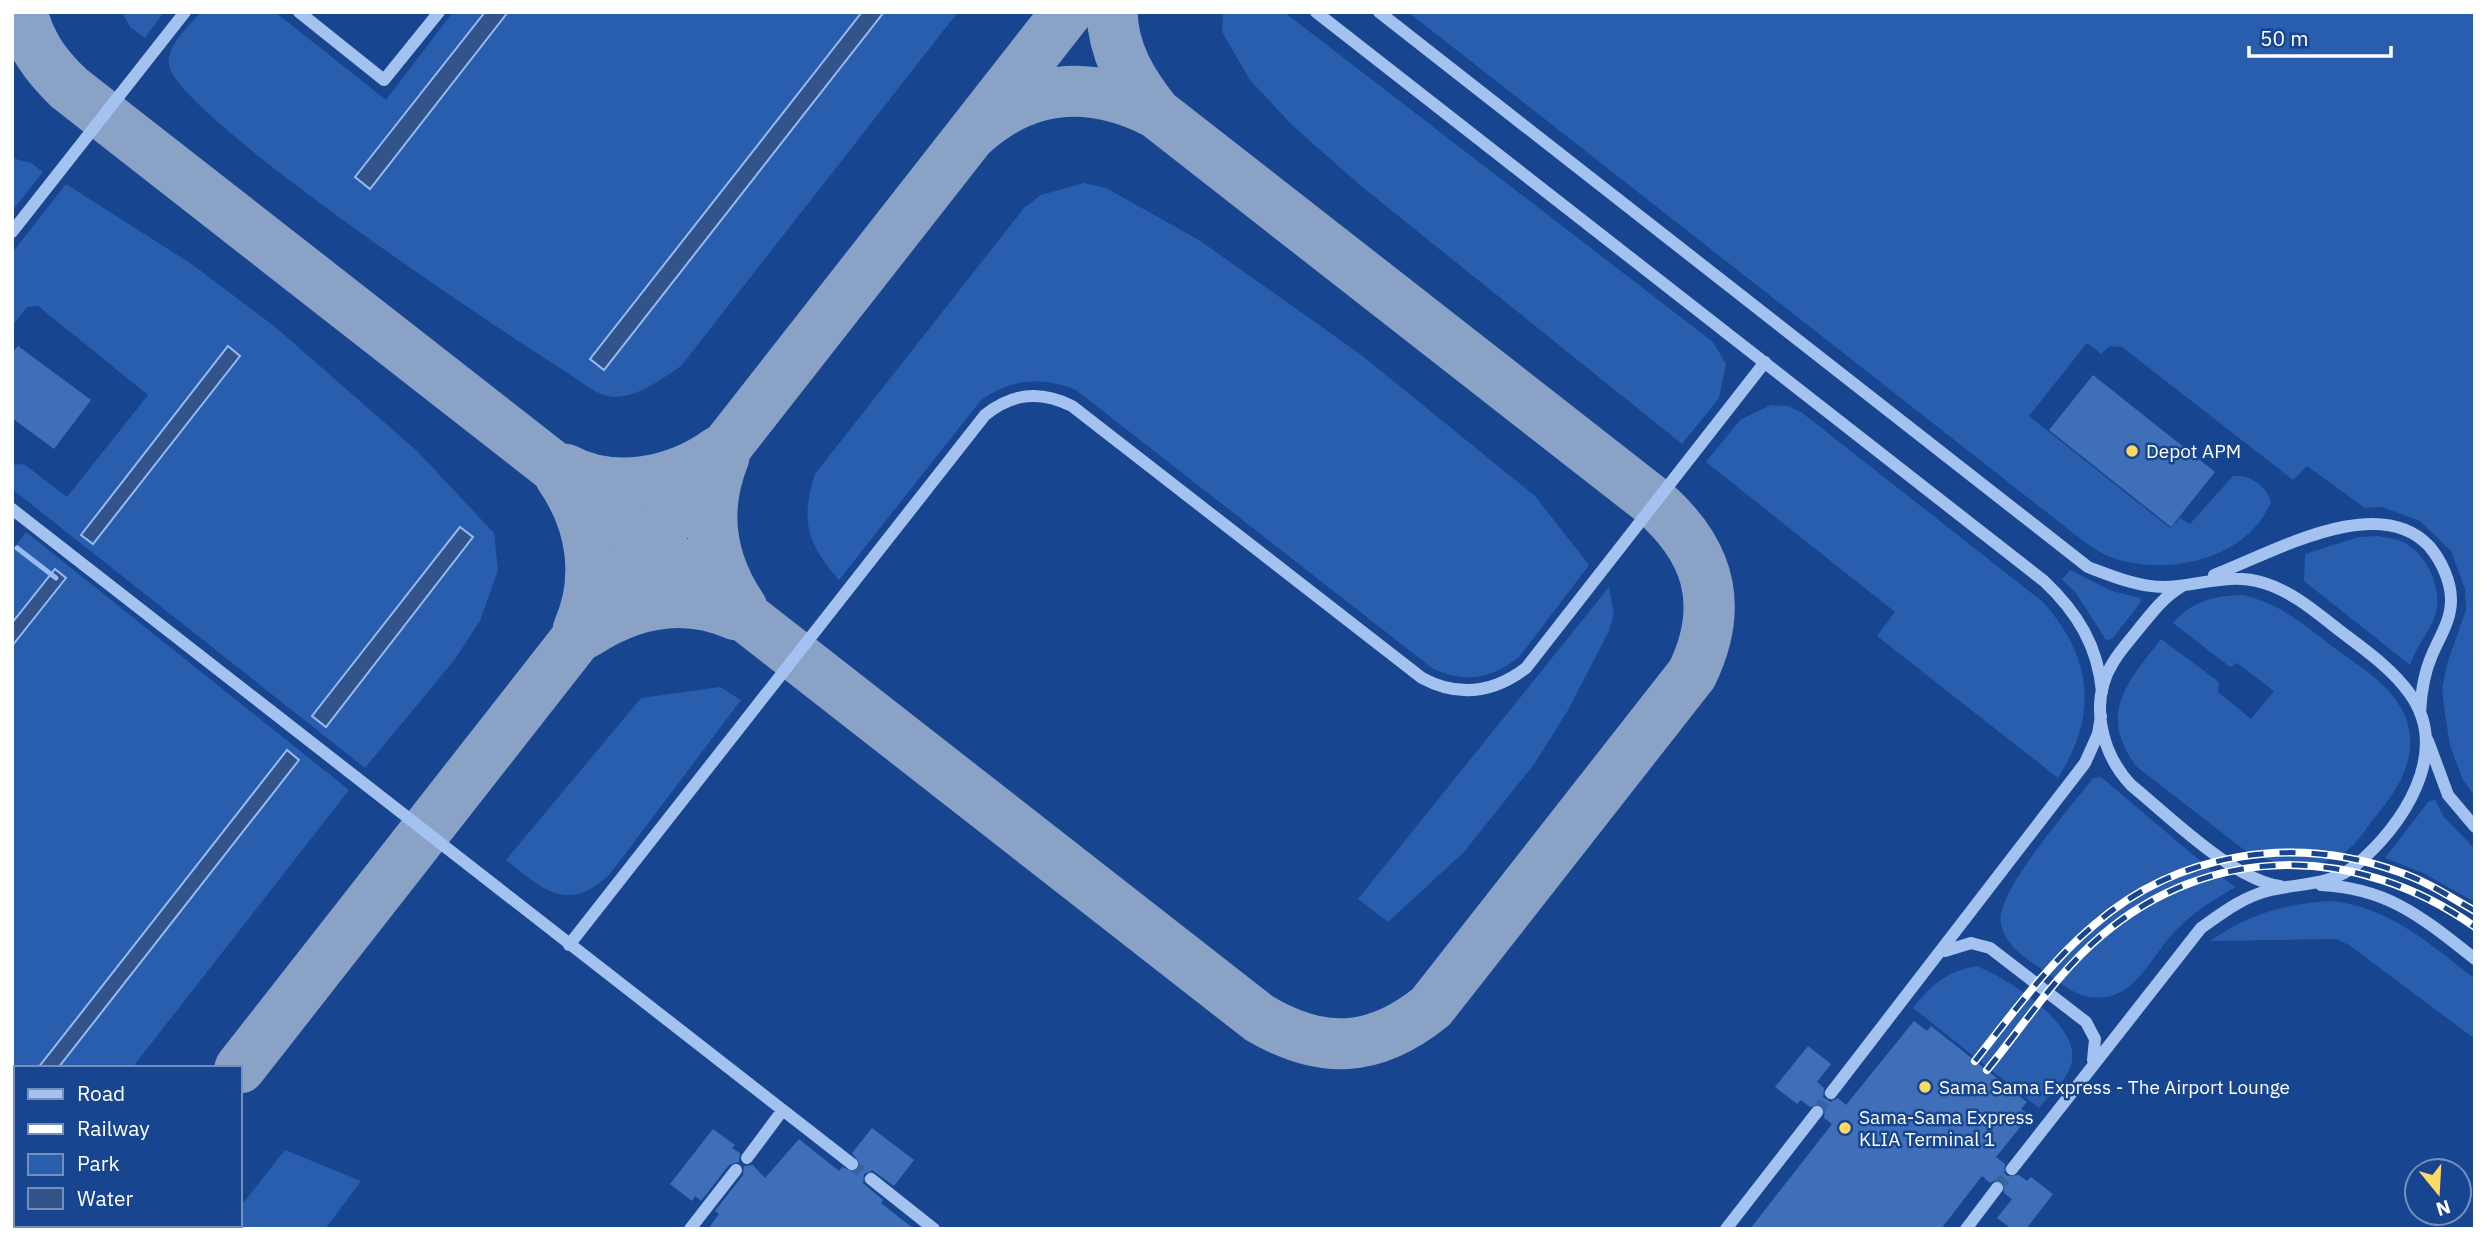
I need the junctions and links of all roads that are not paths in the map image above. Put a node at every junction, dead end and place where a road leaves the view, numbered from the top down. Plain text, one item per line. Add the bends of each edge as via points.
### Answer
1 (185, 12) edge
2 (299, 12) edge
3 (439, 12) edge
4 (1316, 12) edge
5 (1380, 12) edge
6 (12, 232) edge
7 (1765, 362) junction
8 (12, 509) edge
9 (2201, 580) junction
10 (2185, 584) junction
11 (2102, 692) junction
12 (2420, 714) junction
13 (2101, 716) junction
14 (2424, 730) junction
15 (2475, 827) edge
16 (2313, 885) junction
17 (2287, 887) junction
18 (569, 944) junction
19 (1942, 953) junction
20 (2475, 959) edge
21 (2091, 1065) junction
22 (1831, 1093) tunnel mouth
23 (782, 1111) junction
24 (1816, 1112) tunnel mouth
25 (747, 1158) dead end
26 (852, 1164) tunnel mouth
27 (2012, 1169) tunnel mouth
28 (736, 1170) dead end
29 (871, 1179) tunnel mouth
30 (1997, 1188) tunnel mouth
31 (690, 1229) edge
32 (934, 1229) edge
33 (1726, 1229) edge
34 (1966, 1229) edge

1 - 6 street
2 - 3 street via 384,80
4 - 7 street
5 - 10 street via 2088,567 2145,585
7 - 11 street via 2059,595 2091,640
7 - 18 street via 1526,668 1500,685 1470,692 1438,687 1422,678 1072,406 1045,395 998,405 985,415
8 - 18 street
9 - 10 street
9 - 12 street via 2263,582 2302,601 2388,669
9 - 12 street via 2351,524 2384,523 2412,531 2438,559 2451,598 2448,622 2425,675
10 - 11 street via 2159,602 2113,662
11 - 13 street
12 - 14 street
13 - 17 street via 2106,747 2131,785 2240,872
13 - 19 street via 2085,763
14 - 15 street via 2448,795
14 - 16 street via 2424,769 2409,804 2356,864
16 - 17 street
16 - 20 street via 2354,889 2400,904
17 - 21 street via 2247,899 2201,928
18 - 23 street
19 - 21 street via 1971,943 1990,948 2086,1022 2095,1044
19 - 22 street
21 - 27 street
23 - 25 street
23 - 26 street
24 - 33 street
28 - 31 street
29 - 32 street
30 - 34 street

